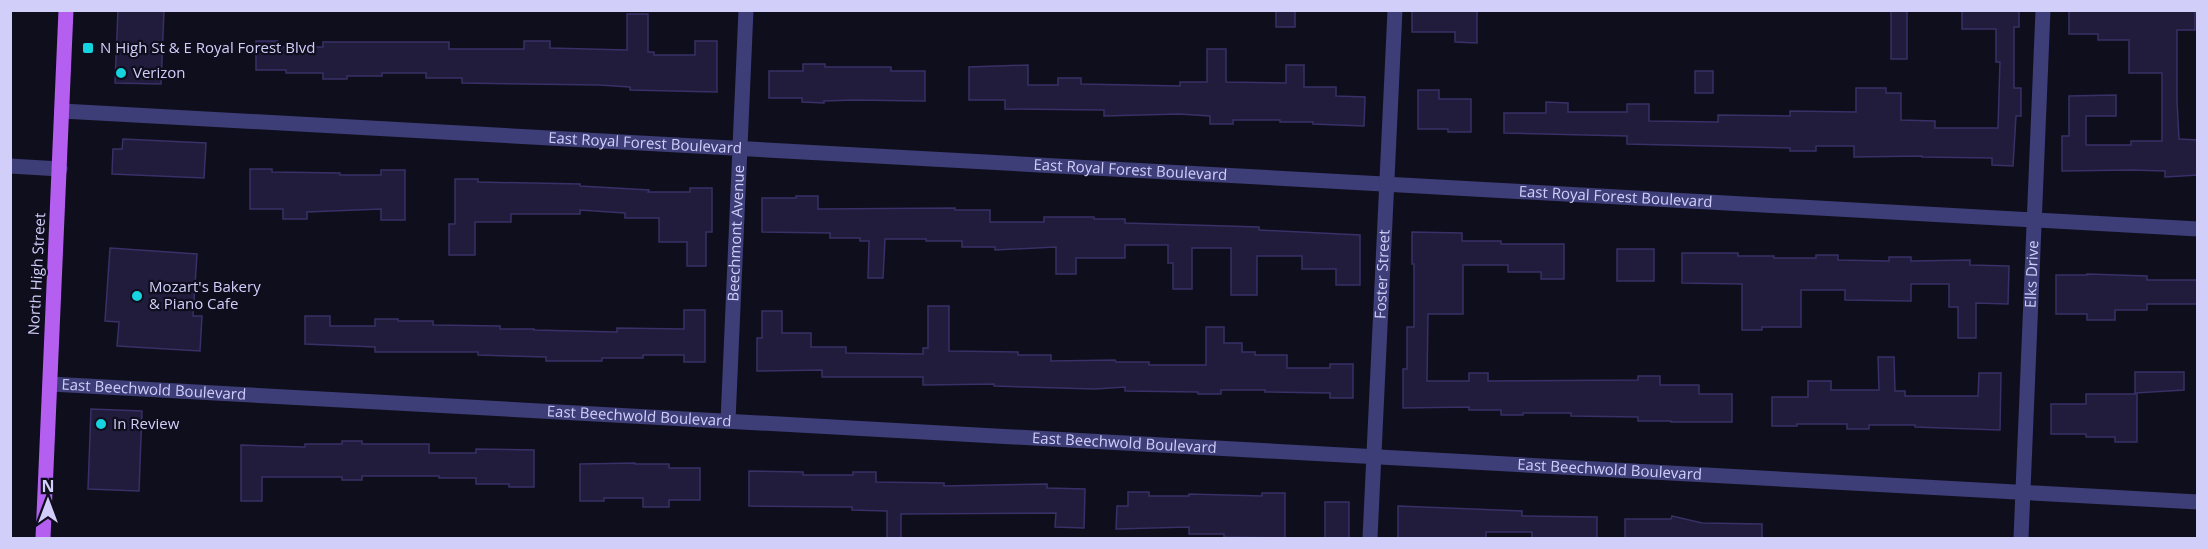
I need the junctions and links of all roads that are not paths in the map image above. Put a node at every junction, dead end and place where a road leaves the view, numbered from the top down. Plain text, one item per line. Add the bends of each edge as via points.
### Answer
1 (66, 10) edge
2 (746, 10) edge
3 (1395, 10) edge
4 (2043, 10) edge
5 (62, 111) junction
6 (740, 148) junction
7 (10, 166) edge
8 (60, 169) junction
9 (1387, 184) junction
10 (2035, 220) junction
11 (2198, 229) edge
12 (50, 384) junction
13 (728, 421) junction
14 (1374, 457) junction
15 (2023, 492) junction
16 (2198, 502) edge
17 (43, 538) edge
18 (1371, 538) edge
19 (2021, 538) edge

1 - 5 main road, North High Street
2 - 6 street, Beechmont Avenue
3 - 9 street, Foster Street
4 - 10 street, Elks Drive
5 - 6 street, East Royal Forest Boulevard
5 - 8 main road, North High Street
6 - 9 street, East Royal Forest Boulevard
6 - 13 street, Beechmont Avenue
7 - 8 street
8 - 12 main road, North High Street
9 - 10 street, East Royal Forest Boulevard
9 - 14 street, Foster Street
10 - 11 street, East Royal Forest Boulevard
10 - 15 street, Elks Drive
12 - 13 street, East Beechwold Boulevard
12 - 17 main road, North High Street
13 - 14 street, East Beechwold Boulevard
14 - 15 street, East Beechwold Boulevard
14 - 18 street, Foster Street
15 - 16 street, East Beechwold Boulevard
15 - 19 street, Elks Drive

